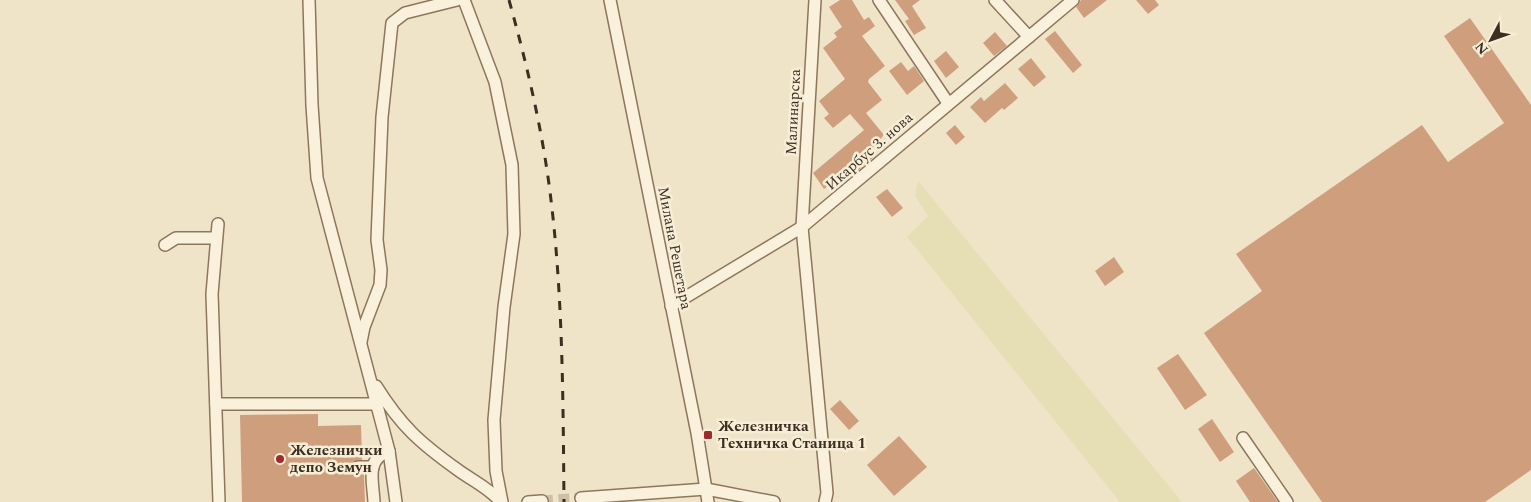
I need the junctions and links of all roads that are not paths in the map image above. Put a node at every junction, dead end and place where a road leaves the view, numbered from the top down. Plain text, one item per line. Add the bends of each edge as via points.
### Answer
1 (308, 0) edge
2 (457, 0) edge
3 (464, 0) edge
4 (610, 0) edge
5 (815, 0) edge
6 (879, 0) edge
7 (995, 0) edge
8 (1073, 0) edge
9 (1029, 37) junction
10 (948, 103) junction
11 (218, 224) dead end
12 (802, 227) junction
13 (216, 238) junction
14 (165, 245) dead end
15 (671, 306) junction
16 (360, 344) junction
17 (368, 373) junction
18 (216, 404) junction
19 (376, 404) junction
20 (1243, 438) dead end
21 (389, 451) junction
22 (358, 467) dead end
23 (373, 467) junction
24 (706, 489) junction
25 (581, 498) dead end
26 (542, 501) edge
27 (219, 502) edge
28 (374, 502) edge
29 (396, 502) edge
30 (502, 502) edge
31 (528, 502) edge
32 (708, 502) edge
33 (774, 502) edge
34 (826, 502) edge
35 (1287, 502) edge

1 - 16 street via 317,178
2 - 16 street via 405,13 392,23 382,127 377,240 380,285
3 - 30 street via 495,82 512,165 514,234 494,420 496,471
4 - 15 street, Милана Решетара
5 - 12 street, Малинарска
6 - 10 street
7 - 9 street
8 - 9 street, Икарбус 3. нова
9 - 10 street, Икарбус 3. нова
10 - 12 street, Икарбус 3. нова
11 - 13 street
12 - 15 street, Икарбус 3. нова
12 - 34 street, Малинарска
13 - 14 street via 176,238
13 - 18 street via 212,294
15 - 24 street, Милана Решетара
16 - 17 street
17 - 19 street
17 - 30 street via 415,438 493,492
18 - 19 street
18 - 27 street
19 - 21 street
20 - 35 street
21 - 23 street via 378,455
21 - 29 street
22 - 23 street
23 - 28 street
24 - 25 street
24 - 32 street, Милана Решетара
24 - 33 street
26 - 31 street

